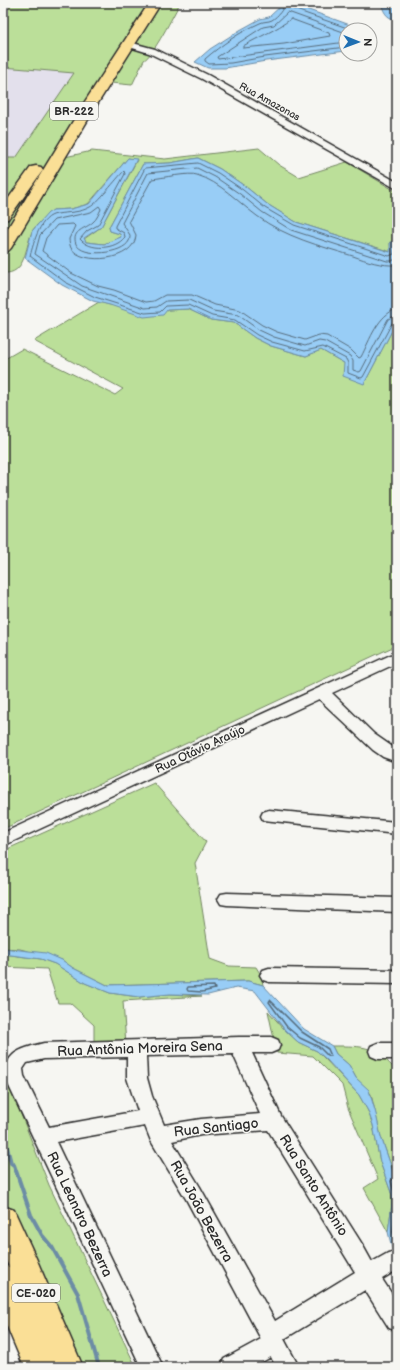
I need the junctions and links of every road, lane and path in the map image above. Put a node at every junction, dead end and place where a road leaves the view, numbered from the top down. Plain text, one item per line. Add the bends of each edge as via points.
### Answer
1 (140, 3) edge
2 (155, 3) edge
3 (129, 44) junction
4 (397, 186) edge
5 (3, 216) edge
6 (3, 248) edge
7 (397, 657) edge
8 (322, 693) junction
9 (397, 757) edge
10 (269, 816) dead end
11 (397, 828) edge
12 (3, 840) edge
13 (227, 899) dead end
14 (397, 906) edge
15 (269, 975) dead end
16 (397, 977) edge
17 (271, 1044) dead end
18 (239, 1045) junction
19 (136, 1049) junction
20 (378, 1051) dead end
21 (397, 1051) edge
22 (11, 1062) joint
23 (274, 1121) junction
24 (155, 1126) junction
25 (43, 1136) junction
26 (3, 1220) edge
27 (395, 1260) dead end
28 (369, 1277) junction
29 (3, 1279) edge
30 (397, 1321) edge
31 (273, 1339) junction
32 (40, 1367) edge
33 (67, 1367) edge
34 (152, 1367) edge
35 (232, 1367) edge
36 (288, 1367) edge

1 - 5 highway, BR-222 via 43,160
2 - 3 highway, BR-222
3 - 4 street, Rua Amazonas via 152,51 205,77
3 - 6 highway, BR-222
7 - 8 street, Rua Otávio Araújo
8 - 9 street via 376,744
8 - 12 street, Rua Otávio Araújo
10 - 11 street
13 - 14 street
15 - 16 street
17 - 18 street, Rua Antônia Moreira Sena
18 - 19 street, Rua Antônia Moreira Sena
18 - 23 street, Rua Santo Antônio
19 - 22 street, Rua Antônia Moreira Sena via 44,1051 28,1053
19 - 24 street, Rua João Bezerra via 137,1078
20 - 21 street
22 - 25 street, Rua Leandro Bezerra via 10,1069
23 - 24 street, Rua Santiago via 201,1127
23 - 28 street, Rua Santo Antônio
24 - 25 street, Rua Santiago
24 - 31 street, Rua João Bezerra
25 - 34 street, Rua Leandro Bezerra
26 - 33 highway, CE-020
27 - 28 street
28 - 30 street, Rua Santo Antônio
28 - 31 street
29 - 32 highway, CE-020
31 - 35 street
31 - 36 street, Rua João Bezerra

